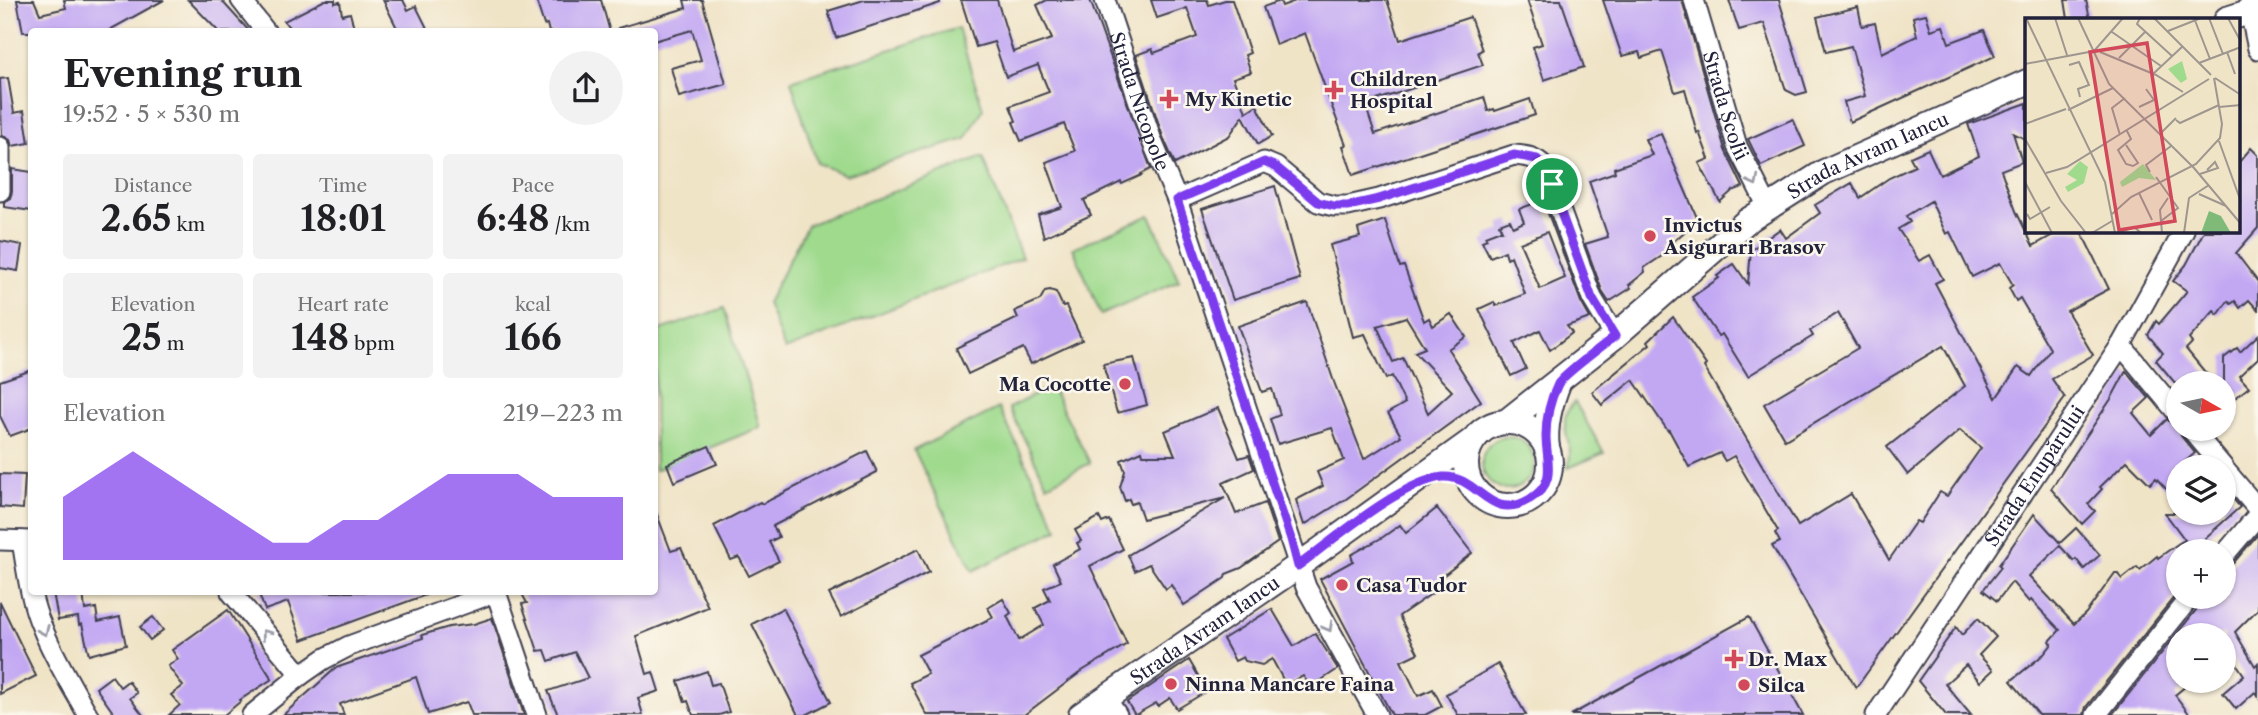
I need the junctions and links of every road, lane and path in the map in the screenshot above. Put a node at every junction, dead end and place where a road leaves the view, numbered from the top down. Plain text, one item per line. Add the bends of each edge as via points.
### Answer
1 (241, 0) edge
2 (1105, 0) edge
3 (1694, 0) edge
4 (2246, 10) edge
5 (263, 28) edge
6 (2258, 49) edge
7 (2025, 83) edge
8 (0, 147) edge
9 (0, 191) edge
10 (1177, 200) junction
11 (1768, 207) junction
12 (2183, 233) edge
13 (1615, 336) junction
14 (2121, 345) junction
15 (1559, 381) junction
16 (2166, 399) edge
17 (1506, 422) junction
18 (1473, 440) junction
19 (2201, 441) edge
20 (1547, 449) junction
21 (2213, 455) edge
22 (2236, 482) edge
23 (1472, 486) junction
24 (1405, 489) junction
25 (2258, 509) edge
26 (2258, 515) edge
27 (0, 540) edge
28 (27, 541) edge
29 (2236, 541) edge
30 (28, 563) edge
31 (1298, 566) junction
32 (32, 595) edge
33 (234, 595) edge
34 (488, 595) edge
35 (497, 595) edge
36 (2180, 609) edge
37 (301, 675) junction
38 (1111, 706) edge
39 (89, 715) edge
40 (251, 715) edge
41 (537, 715) edge
42 (1081, 715) edge
43 (1377, 715) edge
44 (1876, 715) edge
45 (2096, 715) edge

1 - 5 street
2 - 10 street, Strada Nicopole via 1152,141
3 -> 11 street, Strada Școlii via 1737,146
4 - 6 street
7 - 11 street, Strada Avram Iancu via 1824,172
8 - 9 street
10 - 13 street via 1264,162 1318,202 1348,206 1514,155 1537,159 1544,166 1592,298
10 - 31 street, Strada Nicopole
11 - 13 street, Strada Avram Iancu
12 - 14 street, Strada Enupărului
13 - 15 street, Strada Avram Iancu
14 - 16 street
14 - 44 street, Strada Enupărului
15 - 17 street, Strada Avram Iancu
15 - 20 street via 1548,412
17 - 18 street via 1485,428
17 - 20 street via 1534,431
18 - 23 street via 1466,466
18 - 24 street, Strada Avram Iancu
19 - 21 street
20 - 23 street via 1547,478 1529,500 1498,504 1483,498
22 - 25 street
23 - 24 street, Strada Avram Iancu via 1446,477
24 - 31 street, Strada Avram Iancu
26 - 29 street
27 - 28 street
28 -> 30 street
31 - 38 street, Strada Avram Iancu
31 -> 43 street, Strada Nicopole
32 -> 39 street via 61,669
37 -> 33 street
34 - 37 street via 349,646
35 - 41 street
36 - 45 street
37 - 40 street
38 - 42 street, Strada Avram Iancu

